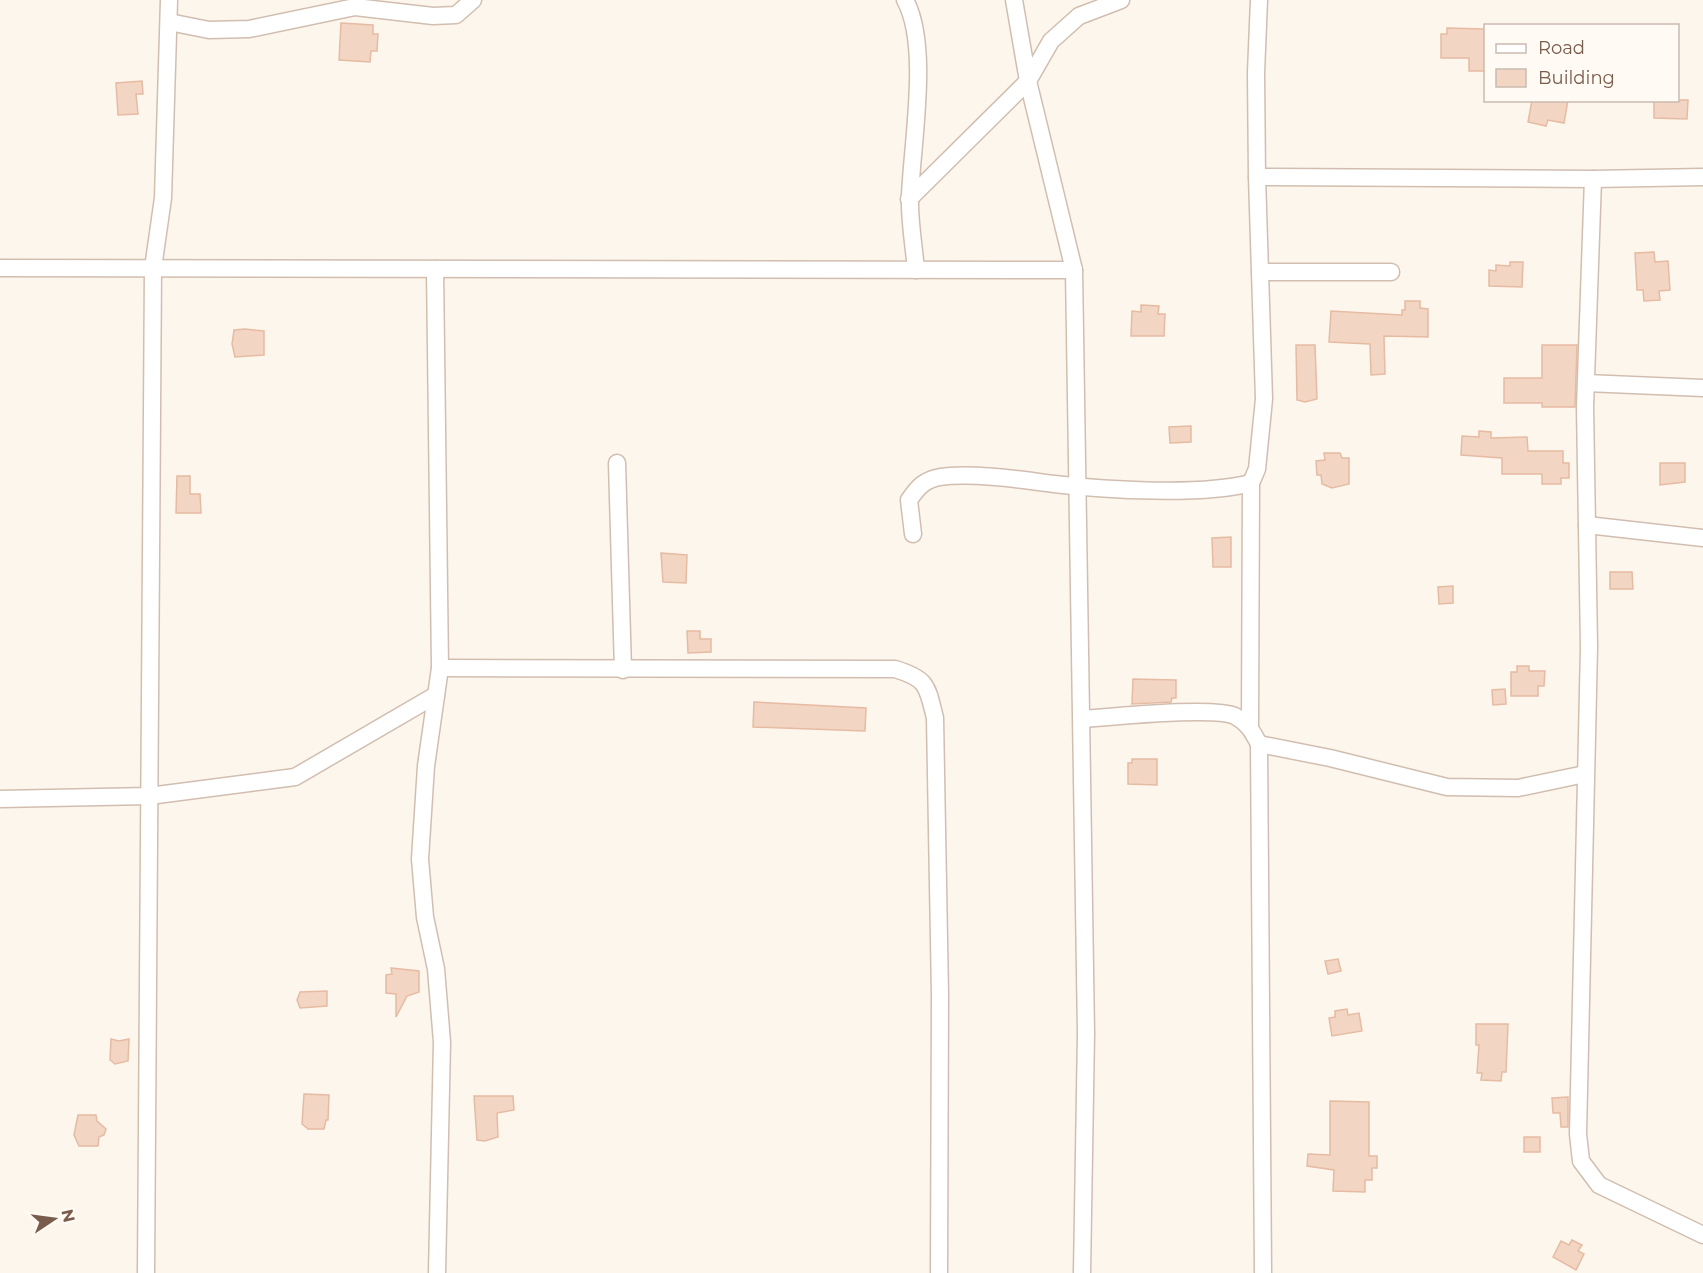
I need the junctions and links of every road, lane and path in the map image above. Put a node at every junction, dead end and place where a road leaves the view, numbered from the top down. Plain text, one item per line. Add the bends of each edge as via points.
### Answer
1 (169, 0) edge
2 (473, 0) edge
3 (906, 0) edge
4 (1014, 0) edge
5 (1121, 0) edge
6 (1259, 0) edge
7 (169, 22) junction
8 (1028, 81) junction
9 (1257, 177) junction
10 (1703, 177) edge
11 (1593, 179) junction
12 (909, 199) junction
13 (0, 268) edge
14 (153, 268) junction
15 (435, 269) junction
16 (916, 270) junction
17 (1074, 270) junction
18 (1260, 272) junction
19 (1390, 272) dead end
20 (1586, 383) junction
21 (1703, 388) edge
22 (617, 463) dead end
23 (1251, 483) junction
24 (1078, 487) junction
25 (1587, 525) junction
26 (913, 534) dead end
27 (1703, 538) edge
28 (440, 668) junction
29 (623, 670) junction
30 (436, 695) junction
31 (1082, 719) junction
32 (1250, 726) junction
33 (1259, 744) junction
34 (1585, 774) junction
35 (149, 796) junction
36 (0, 799) edge
37 (1703, 1235) edge
38 (146, 1273) edge
39 (437, 1273) edge
40 (939, 1273) edge
41 (1082, 1273) edge
42 (1263, 1273) edge

1 - 7 street
2 - 7 street via 456,15 355,7 249,29 209,30
3 - 12 street via 915,21 917,84
4 - 8 street
5 - 8 street via 1079,16 1051,42
6 - 9 street
7 - 14 street via 163,198
8 - 12 street
8 - 17 street
9 - 11 street
9 - 18 street
10 - 11 street
11 - 20 street
12 - 16 street
13 - 14 street
14 - 15 street
14 - 35 street
15 - 16 street
15 - 28 street
16 - 17 street
17 - 24 street
18 - 19 street
18 - 23 street via 1264,399 1257,468
20 - 21 street
20 - 25 street
22 - 29 street
23 - 24 street via 1153,490
23 - 32 street
24 - 26 street via 1010,478 941,477 921,483 909,500
24 - 31 street
25 - 27 street
25 - 34 street
28 - 29 street
28 - 30 street
29 - 40 street via 895,669 917,676 927,686 935,718 940,995
30 - 35 street via 295,777
30 - 39 street via 426,766 420,859 442,1042
31 - 32 street via 1195,712 1233,715
31 - 41 street via 1086,1034
32 - 33 street
33 - 34 street via 1447,787 1518,788
33 - 42 street
34 - 37 street via 1578,1134 1581,1161 1599,1185
35 - 36 street
35 - 38 street

